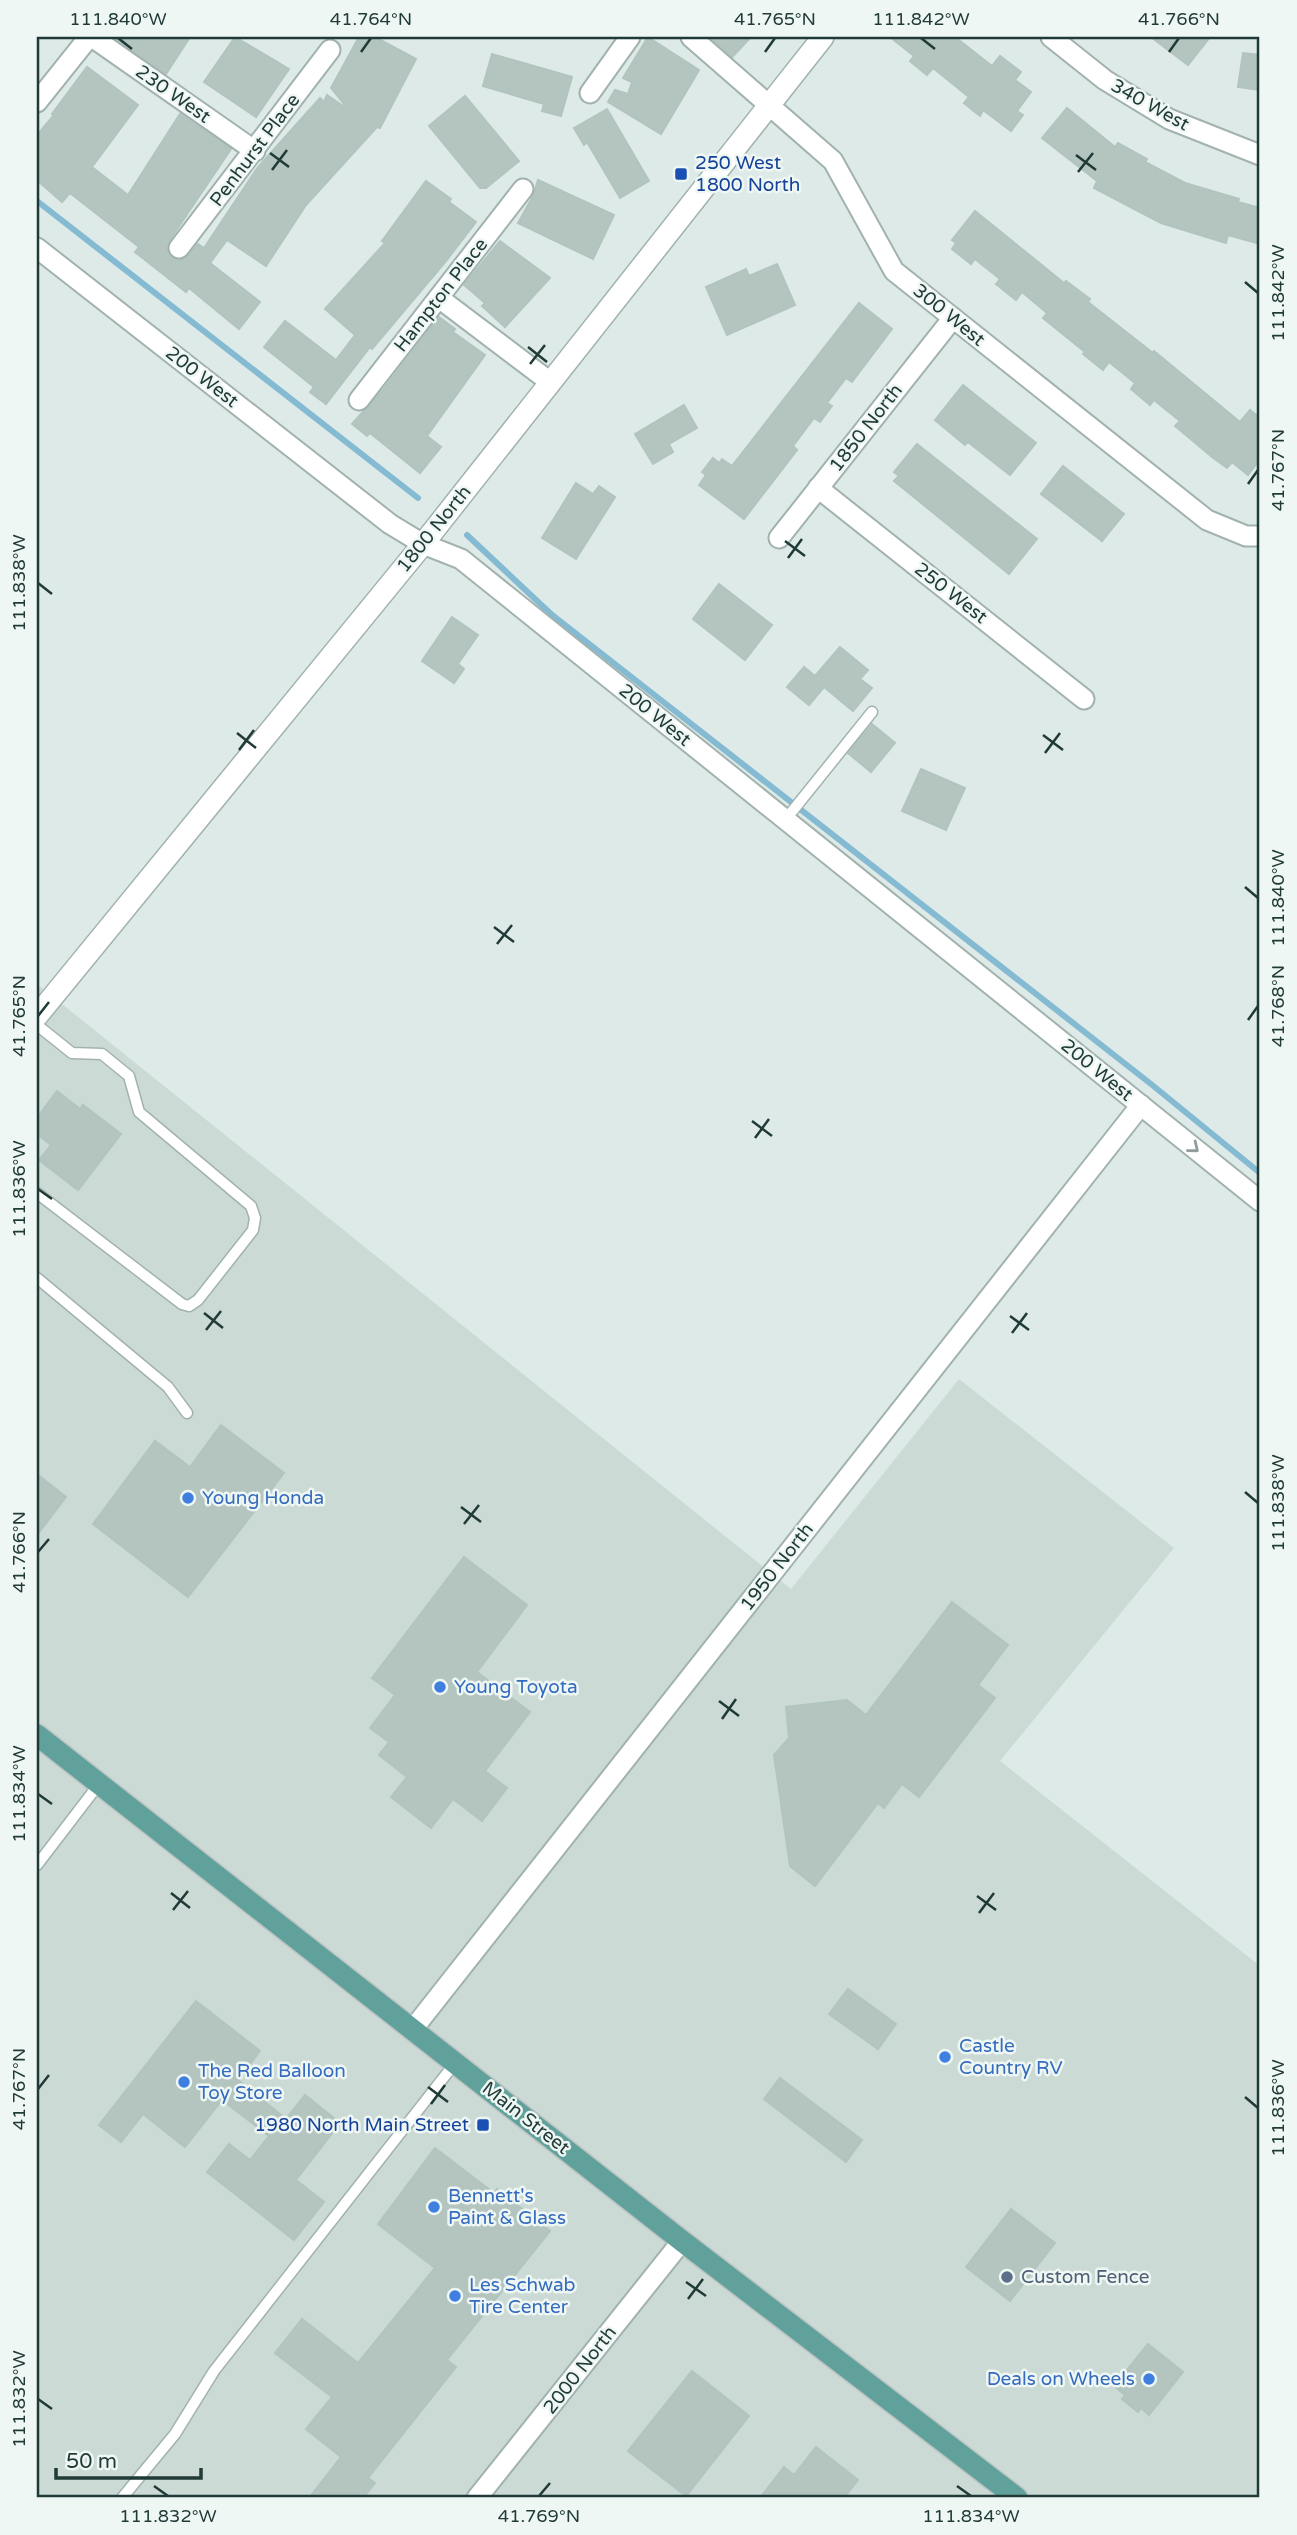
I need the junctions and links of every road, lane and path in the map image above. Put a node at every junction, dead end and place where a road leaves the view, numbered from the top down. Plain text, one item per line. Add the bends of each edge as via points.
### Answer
1 (90, 37) edge
2 (630, 37) edge
3 (691, 37) edge
4 (823, 37) edge
5 (1051, 37) edge
6 (330, 50) dead end
7 (590, 93) dead end
8 (37, 103) edge
9 (770, 105) junction
10 (255, 151) junction
11 (1260, 155) edge
12 (523, 189) dead end
13 (37, 248) edge
14 (179, 248) dead end
15 (439, 298) junction
16 (953, 318) junction
17 (550, 382) junction
18 (359, 400) dead end
19 (818, 488) junction
20 (1260, 536) edge
21 (779, 538) dead end
22 (423, 544) junction
23 (1084, 699) dead end
24 (872, 712) dead end
25 (790, 814) junction
26 (37, 1016) edge
27 (37, 1025) edge
28 (1141, 1105) junction
29 (37, 1193) edge
30 (1260, 1201) edge
31 (37, 1278) edge
32 (187, 1413) dead end
33 (37, 1735) edge
34 (99, 1784) junction
35 (37, 1843) edge
36 (48, 1851) junction
37 (37, 1865) edge
38 (413, 2029) junction
39 (455, 2062) junction
40 (682, 2241) junction
41 (122, 2498) edge
42 (477, 2498) edge
43 (1017, 2498) edge

1 - 8 street
1 - 10 street, 230 West
2 - 7 street
3 - 9 street, 300 West
4 - 9 street, 1800 North
5 - 11 street, 340 West via 1105,80 1169,119
6 - 10 street, Penhurst Place
9 - 16 street, 300 West via 833,161 894,271
9 - 17 street, 1800 North
10 - 14 street, Penhurst Place
12 - 15 street, Hampton Place
13 - 22 street, 200 West via 390,524
15 - 17 street
15 - 18 street, Hampton Place
16 - 19 street, 1850 North
16 - 20 street, 300 West via 1207,520 1246,536
17 - 22 street, 1800 North
19 - 21 street, 1850 North
19 - 23 street, 250 West
22 - 25 street, 200 West via 461,559
22 - 26 street, 1800 North
24 - 25 lane
25 - 28 street, 200 West
27 - 29 lane via 72,1053 102,1054 129,1076 139,1112 251,1206 255,1218 253,1230 189,1306
28 -> 30 street, 200 West
28 - 38 street, 1950 North
31 - 32 lane via 168,1387
33 - 34 main road, Main Street
34 - 36 lane
34 - 38 main road, Main Street
35 - 36 lane
36 - 37 lane
38 - 39 main road, Main Street
39 - 40 main road, Main Street
39 - 41 lane via 214,2371 175,2434
40 - 42 street, 2000 North
40 - 43 main road, Main Street

